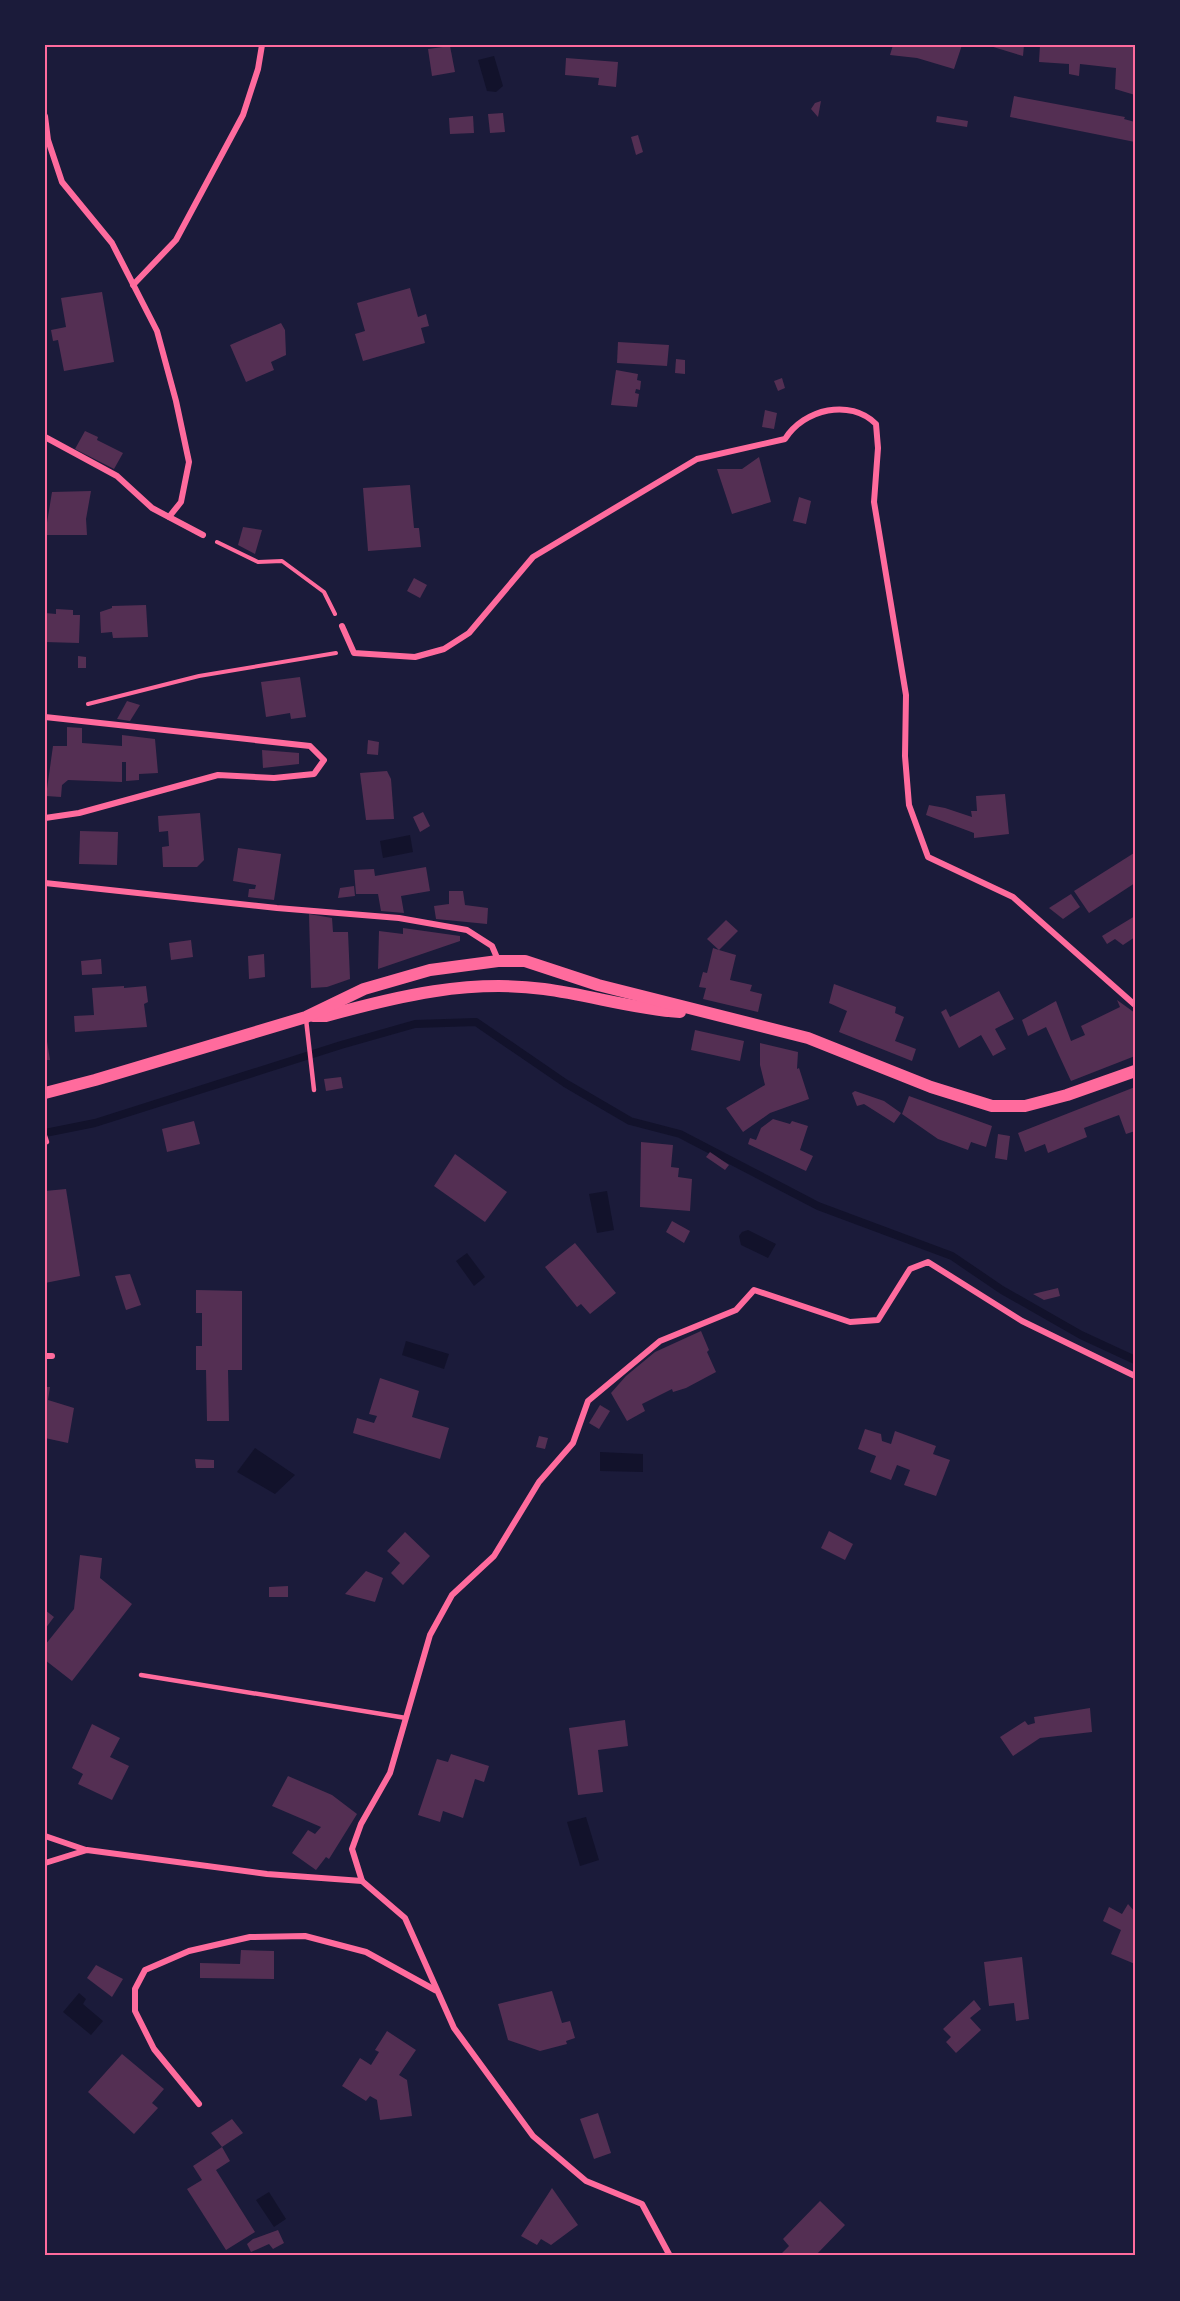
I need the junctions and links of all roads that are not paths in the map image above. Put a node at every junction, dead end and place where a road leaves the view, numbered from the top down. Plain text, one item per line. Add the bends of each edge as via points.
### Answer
1 (261, 45) edge
2 (45, 116) edge
3 (133, 285) junction
4 (45, 437) edge
5 (169, 517) junction
6 (203, 535) road end
7 (342, 626) road end
8 (46, 717) edge
9 (45, 818) edge
10 (45, 884) edge
11 (498, 961) junction
12 (1135, 1005) edge
13 (703, 1013) junction
14 (306, 1017) junction
15 (1135, 1071) edge
16 (314, 1090) dead end
17 (45, 1093) edge
18 (45, 1136) edge
19 (47, 1142) dead end
20 (1135, 1376) edge
21 (141, 1675) dead end
22 (406, 1718) junction
23 (45, 1836) edge
24 (87, 1850) junction
25 (45, 1863) edge
26 (362, 1881) junction
27 (436, 1990) junction
28 (199, 2104) dead end
29 (670, 2256) edge

1 - 3 street via 258,69 237,125 176,240
2 - 3 street via 48,140 62,182 112,243
3 - 5 street via 157,331 189,462 181,502
4 - 5 street via 117,476 152,508
5 - 6 street
7 - 12 street via 354,652 415,657 444,649 469,633 533,556 697,459 785,439 805,418 836,408 865,413 876,424 874,502 906,695 909,805 928,857 1012,897
8 - 9 street via 310,746 324,760 314,774 274,778 218,775 79,813
10 - 11 street via 399,918 467,930 492,946
11 - 13 main road via 525,961
11 - 14 main road via 430,970 364,988
13 - 14 main road via 648,1010 542,989 491,986 427,991 326,1016
13 - 15 main road via 808,1038 931,1087 992,1106 1024,1106
14 - 16 lane
14 - 17 main road
18 - 19 lane
20 - 22 street via 1022,1321 928,1262 910,1269 878,1320 850,1322 754,1290 736,1310 660,1341 588,1401 573,1443 539,1482 494,1556 452,1595 430,1635
21 - 22 lane
22 - 26 street via 390,1773 361,1824 352,1849
23 - 24 street
24 - 25 street
24 - 26 street via 267,1874
26 - 27 street via 405,1918
27 - 28 street via 366,1952 305,1936 250,1937 189,1951 145,1970 135,1989 135,2011 154,2049
27 - 29 street via 454,2028 533,2136 586,2181 642,2205

